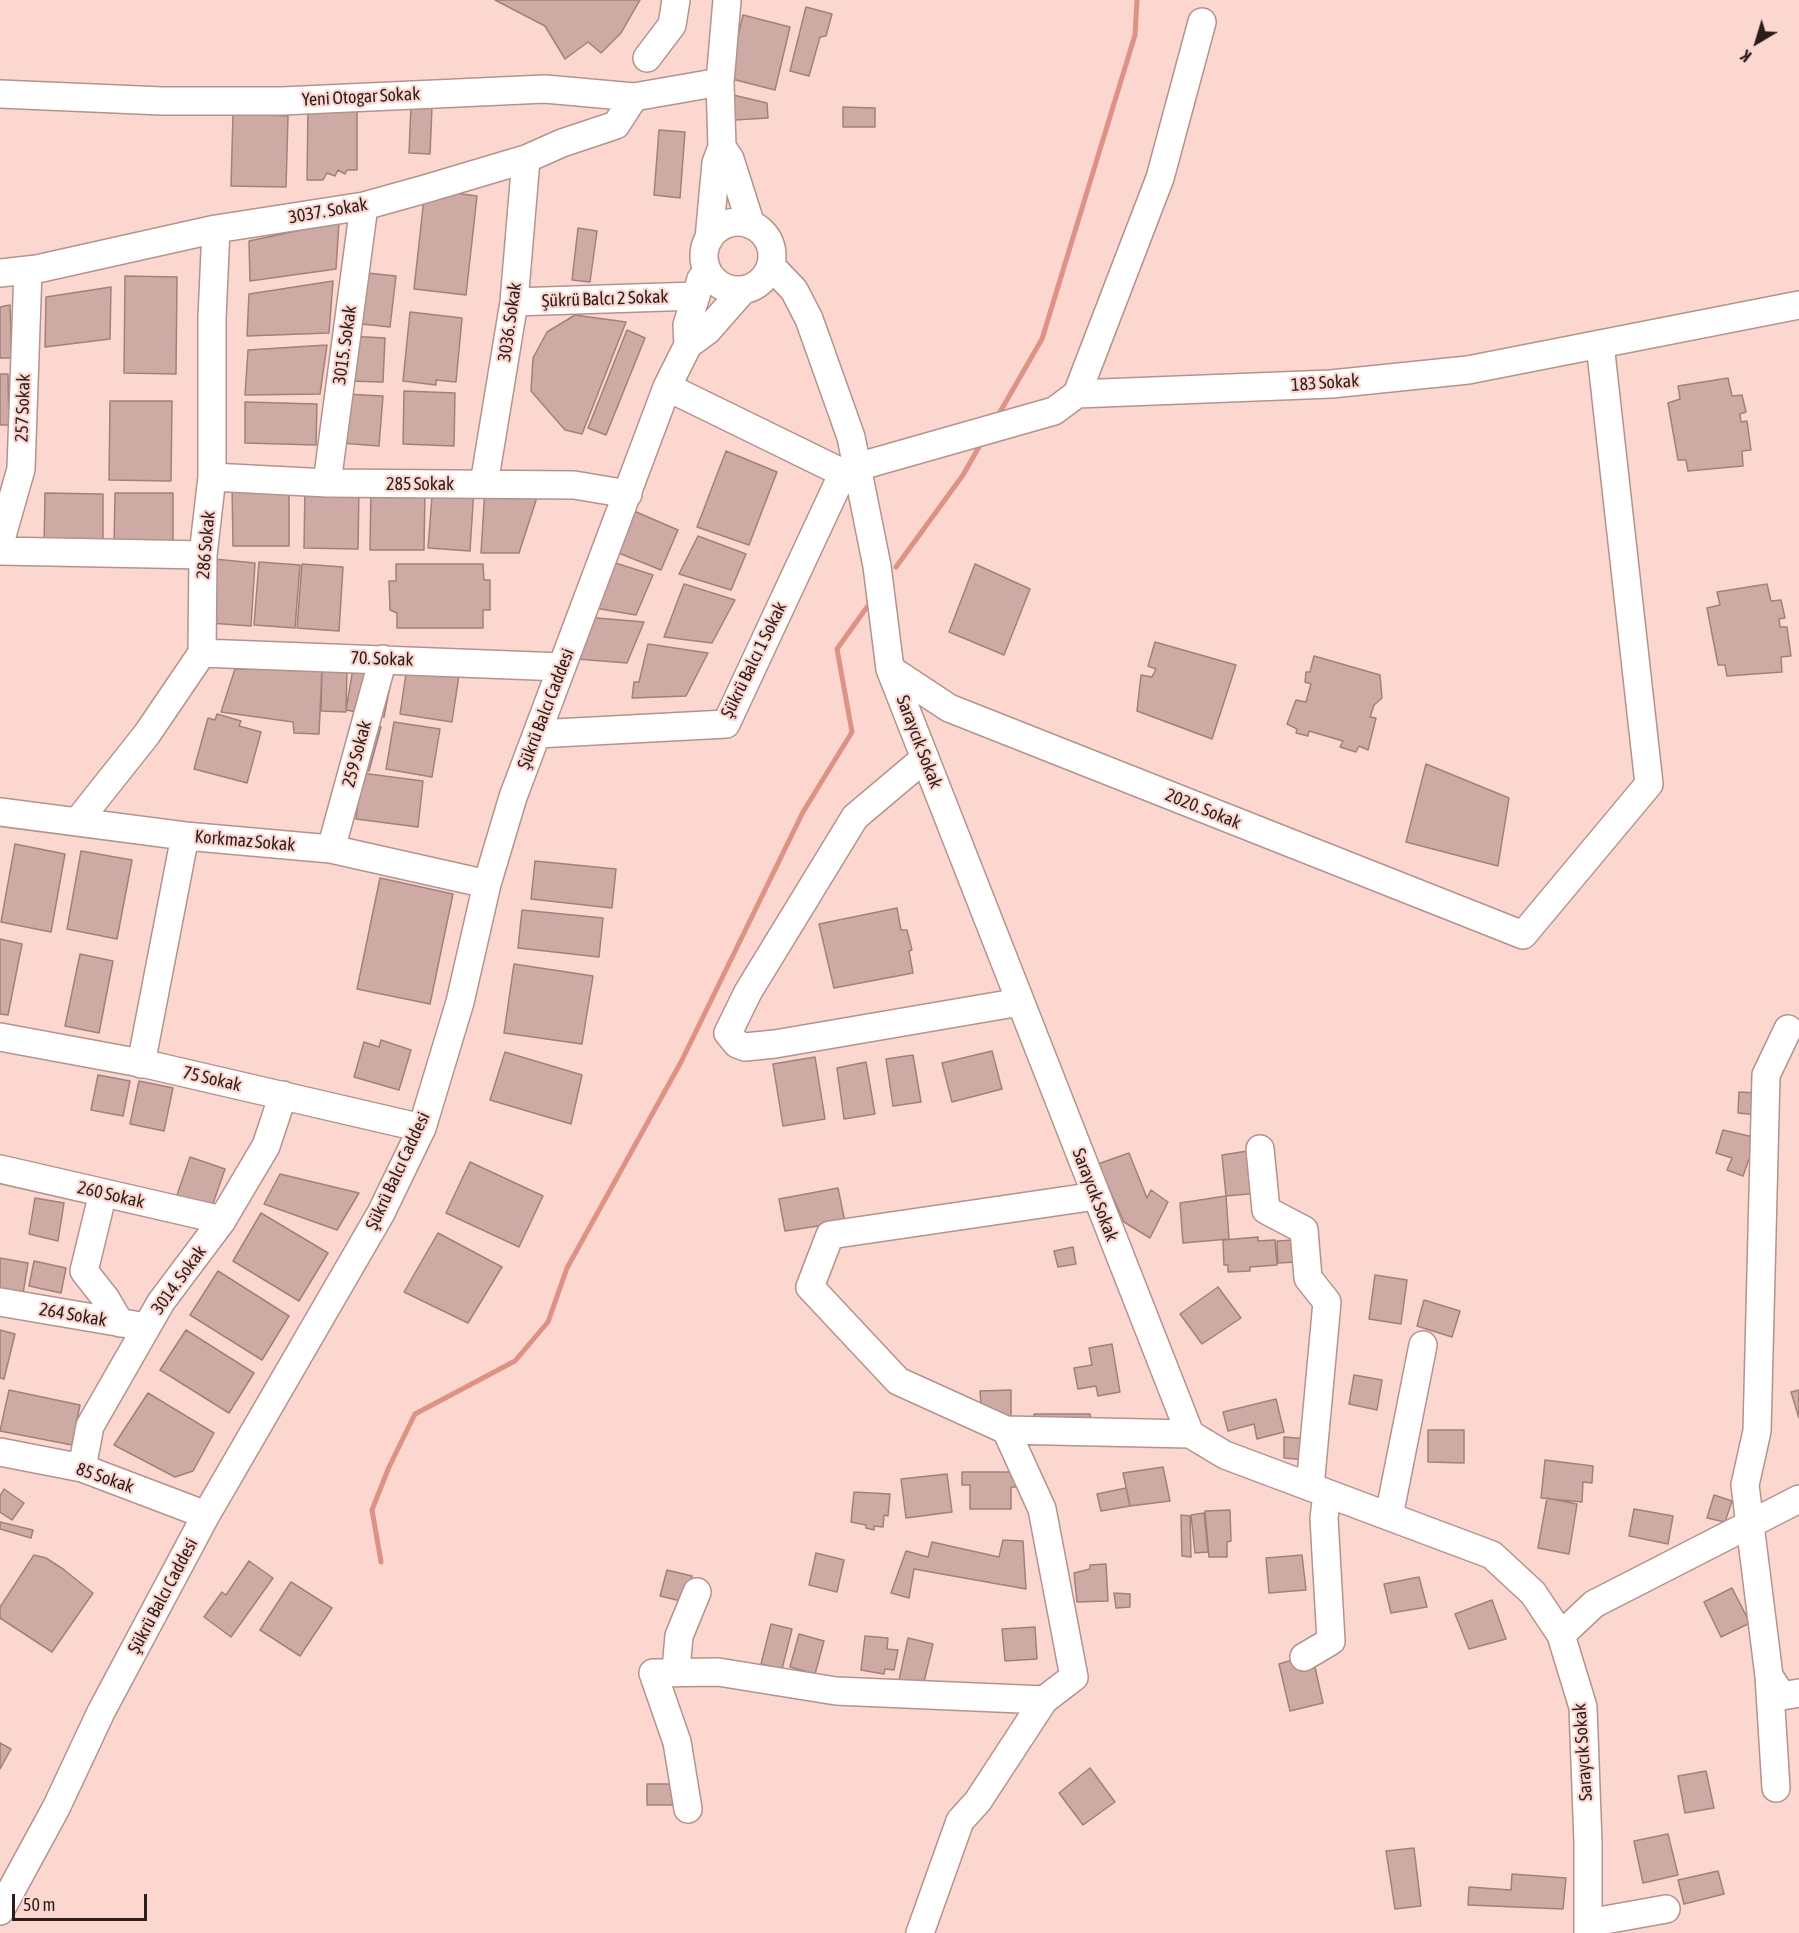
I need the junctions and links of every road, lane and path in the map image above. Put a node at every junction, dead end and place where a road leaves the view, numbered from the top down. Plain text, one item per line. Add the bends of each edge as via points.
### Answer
1 (676, 0) edge
2 (727, 0) edge
3 (1202, 22) dead end
4 (647, 58) dead end
5 (720, 82) junction
6 (0, 94) edge
7 (634, 97) junction
8 (722, 147) junction
9 (526, 159) junction
10 (364, 206) junction
11 (751, 225) junction
12 (216, 229) junction
13 (709, 238) junction
14 (771, 266) junction
15 (705, 267) junction
16 (28, 270) junction
17 (0, 273) edge
18 (743, 290) junction
19 (696, 296) junction
20 (514, 302) junction
21 (1799, 305) edge
22 (1600, 344) junction
23 (688, 345) junction
24 (667, 387) junction
25 (1077, 394) junction
26 (850, 470) junction
27 (212, 477) junction
28 (327, 483) junction
29 (484, 484) junction
30 (628, 494) junction
31 (0, 543) edge
32 (0, 551) edge
33 (202, 555) junction
34 (202, 653) junction
35 (383, 659) junction
36 (562, 667) junction
37 (890, 669) junction
38 (537, 734) junction
39 (925, 758) junction
40 (0, 812) edge
41 (78, 821) junction
42 (185, 836) junction
43 (331, 849) junction
44 (487, 884) junction
45 (1020, 1002) junction
46 (1788, 1029) dead end
47 (0, 1038) edge
48 (141, 1064) junction
49 (283, 1095) junction
50 (422, 1128) junction
51 (1260, 1149) dead end
52 (0, 1169) edge
53 (103, 1193) junction
54 (1096, 1196) junction
55 (222, 1220) junction
56 (0, 1302) edge
57 (133, 1325) junction
58 (1423, 1345) dead end
59 (1006, 1430) junction
60 (1190, 1434) junction
61 (0, 1452) edge
62 (82, 1468) junction
63 (1319, 1490) junction
64 (1799, 1499) edge
65 (206, 1515) junction
66 (1389, 1516) junction
67 (1751, 1525) junction
68 (697, 1592) dead end
69 (1561, 1635) junction
70 (1304, 1657) dead end
71 (676, 1670) junction
72 (1769, 1676) junction
73 (1799, 1693) edge
74 (1044, 1700) junction
75 (1776, 1788) dead end
76 (688, 1809) dead end
77 (1666, 1909) dead end
78 (0, 1911) edge
79 (1588, 1928) edge
80 (920, 1933) edge

1 - 4 street via 672,25
2 - 5 street
3 - 25 street via 1160,178
5 - 7 street, Yeni Otogar Sokak
5 - 8 street
6 - 7 street, Yeni Otogar Sokak via 282,101 545,89
7 - 9 street, 3037. Sokak via 616,125 562,142
8 - 11 street via 730,159
8 - 13 street via 716,163
9 - 10 street, 3037. Sokak
9 - 20 street, 3036. Sokak
10 - 12 street, 3037. Sokak
10 - 28 street, 3015. Sokak
11 - 13 street via 723,225
11 - 14 street via 760,230 771,246
12 - 16 street, 3037. Sokak
12 - 27 street, 286 Sokak
13 - 15 street
14 - 18 street via 761,282
14 - 26 street, Saraycık Sokak via 794,290 809,319 851,437
15 - 18 street via 709,276 724,288
15 - 19 street, Şükrü Balcı Caddesi
16 - 17 street, 3037. Sokak
16 - 31 street, 257 Sokak via 21,469
18 - 23 street, Şükrü Balcı Caddesi via 707,331
19 - 20 street, Şükrü Balcı 2 Sokak
19 - 23 street, Şükrü Balcı Caddesi via 687,325
20 - 29 street, 3036. Sokak
21 - 22 street, 183 Sokak
22 - 25 street, 183 Sokak via 1468,370 1342,383
22 - 37 street, 2020. Sokak via 1649,784 1523,935 949,708
23 - 24 street, Şükrü Balcı Caddesi
24 - 26 street
24 - 30 street, Şükrü Balcı Caddesi
25 - 26 street via 1054,411
26 - 37 street, Saraycık Sokak via 877,566
26 - 38 street, Şükrü Balcı 1 Sokak via 726,724
27 - 28 street, 285 Sokak
27 - 33 street, 286 Sokak
28 - 29 street, 285 Sokak
29 - 30 street, 285 Sokak via 574,484
30 - 36 street, Şükrü Balcı Caddesi
32 - 33 street
33 - 34 street, 286 Sokak
34 - 35 street, 70. Sokak
34 - 41 street via 147,734
35 - 36 street, 70. Sokak
35 - 43 street, 259 Sokak
36 - 38 street, Şükrü Balcı Caddesi
37 - 39 street, Saraycık Sokak
38 - 44 street, Şükrü Balcı Caddesi
39 - 45 street, Saraycık Sokak
39 - 45 street via 855,817 788,925 728,1033 731,1040 745,1047 775,1044
40 - 41 street, Korkmaz Sokak
41 - 42 street, Korkmaz Sokak
42 - 43 street, Korkmaz Sokak
42 - 48 street
43 - 44 street, Korkmaz Sokak
44 - 50 street, Şükrü Balcı Caddesi via 460,1002
45 - 54 street, Saraycık Sokak
46 - 67 street via 1766,1075 1757,1431 1745,1485
47 - 48 street, 75 Sokak
48 - 49 street, 75 Sokak
49 - 50 street, 75 Sokak
49 - 55 street, 3014. Sokak via 266,1146
50 - 65 street, Şükrü Balcı Caddesi via 381,1213
51 - 63 street via 1266,1210 1304,1230 1308,1278 1328,1302
52 - 53 street, 260 Sokak
53 - 55 street, 260 Sokak
53 - 57 street via 84,1271
54 - 59 street via 830,1235 810,1287 898,1381
54 - 60 street, Saraycık Sokak
55 - 57 street, 3014. Sokak via 161,1302
56 - 57 street, 264 Sokak
57 - 62 street, 3014. Sokak via 90,1426
58 - 66 street
59 - 60 street
59 - 74 street via 1042,1509 1074,1677
60 - 63 street, Saraycık Sokak via 1226,1455
61 - 62 street, 85 Sokak
62 - 65 street, 85 Sokak
63 - 66 street, Saraycık Sokak
63 - 70 street via 1331,1641
64 - 67 street
65 - 78 street, Şükrü Balcı Caddesi
66 - 69 street, Saraycık Sokak via 1492,1555 1533,1593
67 - 69 street via 1594,1604
67 - 72 street
68 - 71 street via 679,1636
69 - 79 street, Saraycık Sokak via 1582,1707
71 - 74 street via 718,1672 836,1691
71 - 76 street via 653,1673 677,1742
72 - 73 street via 1782,1695
72 - 75 street
74 - 80 street via 978,1801 960,1821
77 - 79 street

